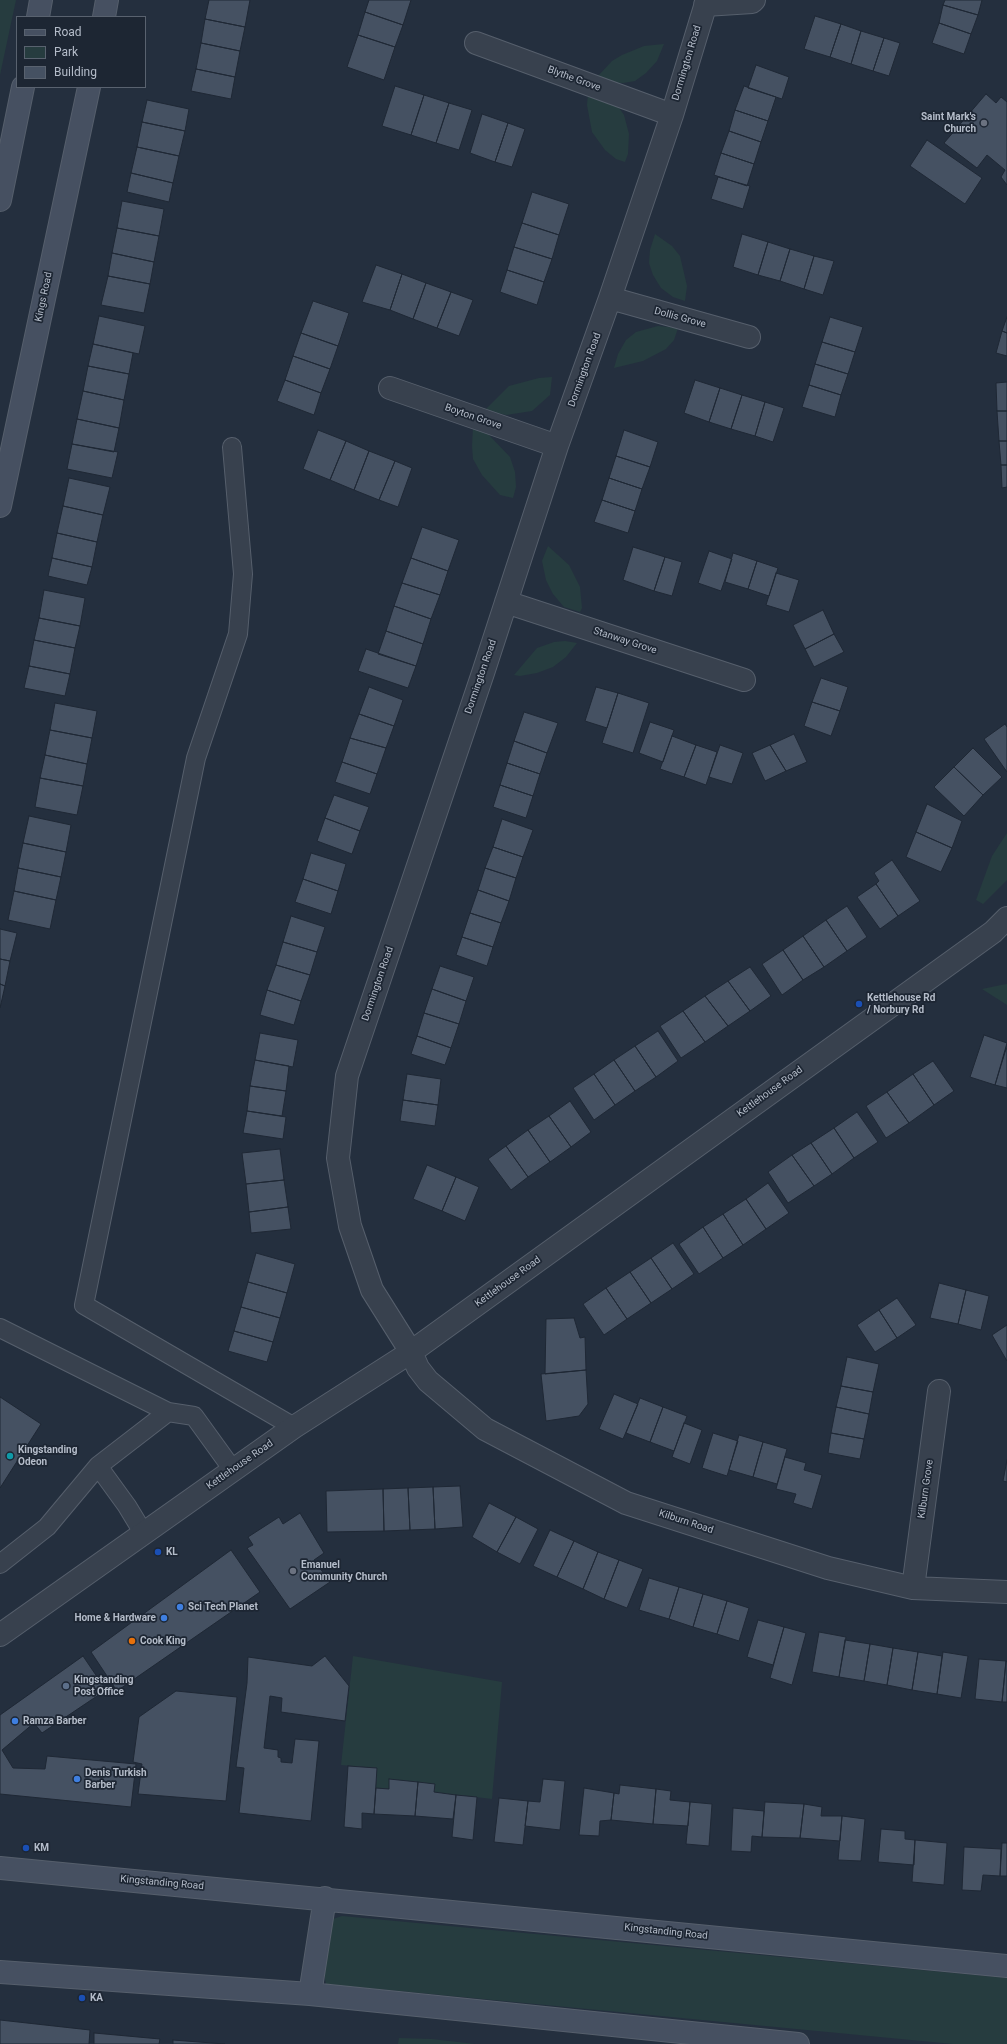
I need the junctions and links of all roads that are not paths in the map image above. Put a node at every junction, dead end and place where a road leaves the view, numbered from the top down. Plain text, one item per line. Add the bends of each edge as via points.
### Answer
1 (41, 0) edge
2 (107, 0) edge
3 (754, 0) edge
4 (706, 2) edge
5 (38, 16) edge
6 (104, 16) edge
7 (476, 43) dead end
8 (23, 88) edge
9 (89, 88) edge
10 (672, 115) junction
11 (0, 200) edge
12 (610, 298) junction
13 (749, 337) dead end
14 (390, 388) dead end
15 (232, 446) dead end
16 (557, 446) junction
17 (0, 506) edge
18 (506, 602) junction
19 (744, 680) dead end
20 (1002, 929) edge
21 (0, 1328) edge
22 (411, 1352) junction
23 (939, 1391) dead end
24 (168, 1412) junction
25 (294, 1427) junction
26 (98, 1466) junction
27 (233, 1470) junction
28 (144, 1534) junction
29 (0, 1564) edge
30 (912, 1588) junction
31 (1007, 1592) edge
32 (0, 1635) edge
33 (0, 1868) edge
34 (325, 1898) junction
35 (1007, 1966) edge
36 (0, 1972) edge
37 (310, 1994) junction
38 (798, 2044) edge

1 - 5 main road
2 - 6 main road
3 - 4 street
4 - 10 street, Dormington Road
7 - 10 street, Blythe Grove
8 - 11 main road
9 - 17 main road, Kings Road
10 - 12 street, Dormington Road
12 - 13 street, Dollis Grove
12 - 16 street, Dormington Road
14 - 16 street, Boyton Grove
15 - 25 lane via 243,574 238,634 196,758 84,1305
16 - 18 street, Dormington Road
18 - 19 street, Stanway Grove
18 - 22 street, Dormington Road via 347,1076 338,1158 350,1226 372,1290
20 - 22 street, Kettlehouse Road
21 - 24 lane
22 - 25 street, Kettlehouse Road
22 - 30 street, Kilburn Road via 418,1368 428,1381 485,1429 626,1503 828,1568
23 - 30 street, Kilburn Grove
24 - 26 lane
24 - 27 lane via 194,1416
25 - 27 street, Kettlehouse Road
26 - 28 lane
26 - 29 lane via 47,1527
27 - 28 street, Kettlehouse Road
28 - 32 street, Kettlehouse Road
30 - 31 street, Kilburn Road
33 - 34 main road, Kingstanding Road
34 - 35 main road, Kingstanding Road
34 - 37 main road
36 - 37 main road
37 - 38 main road

